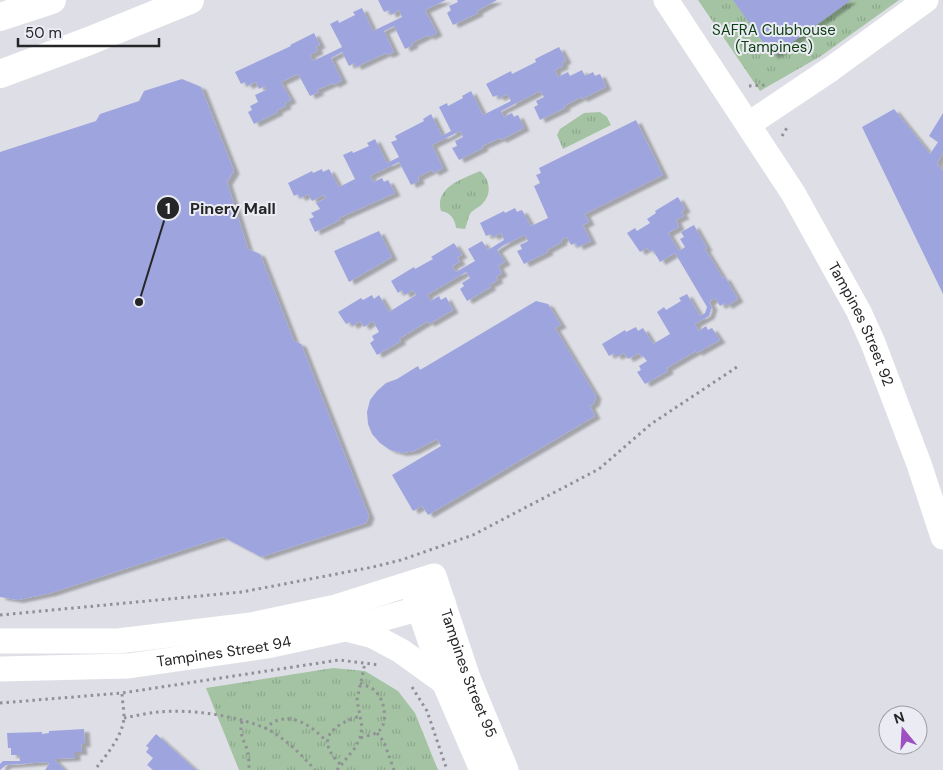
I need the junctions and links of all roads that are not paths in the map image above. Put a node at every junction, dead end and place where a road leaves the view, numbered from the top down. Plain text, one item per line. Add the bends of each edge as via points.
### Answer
1 (52, 0) edge
2 (190, 0) edge
3 (666, 0) edge
4 (926, 0) edge
5 (0, 18) edge
6 (0, 74) edge
7 (750, 124) junction
8 (943, 537) edge
9 (434, 576) joint
10 (410, 584) junction
11 (431, 605) junction
12 (345, 629) junction
13 (0, 641) edge
14 (0, 669) edge
15 (444, 682) junction
16 (482, 770) edge
17 (506, 770) edge

1 - 5 main road
2 - 6 main road
3 - 7 street, Tampines Street 92
4 - 7 street
7 - 8 street, Tampines Street 92 via 793,193 859,312 919,464
9 - 10 street, Tampines Street 94
9 - 11 street, Tampines Street 95
10 - 11 street, Tampines Street 95
10 - 13 street, Tampines Street 94 via 336,607 251,626 118,641
11 - 12 street, Tampines Street 94
11 - 15 street, Tampines Street 95
11 - 17 street, Tampines Street 95 via 468,678
12 - 14 street, Tampines Street 94 via 267,646 128,666
12 - 15 street via 373,636 401,651
15 - 16 street, Tampines Street 95

